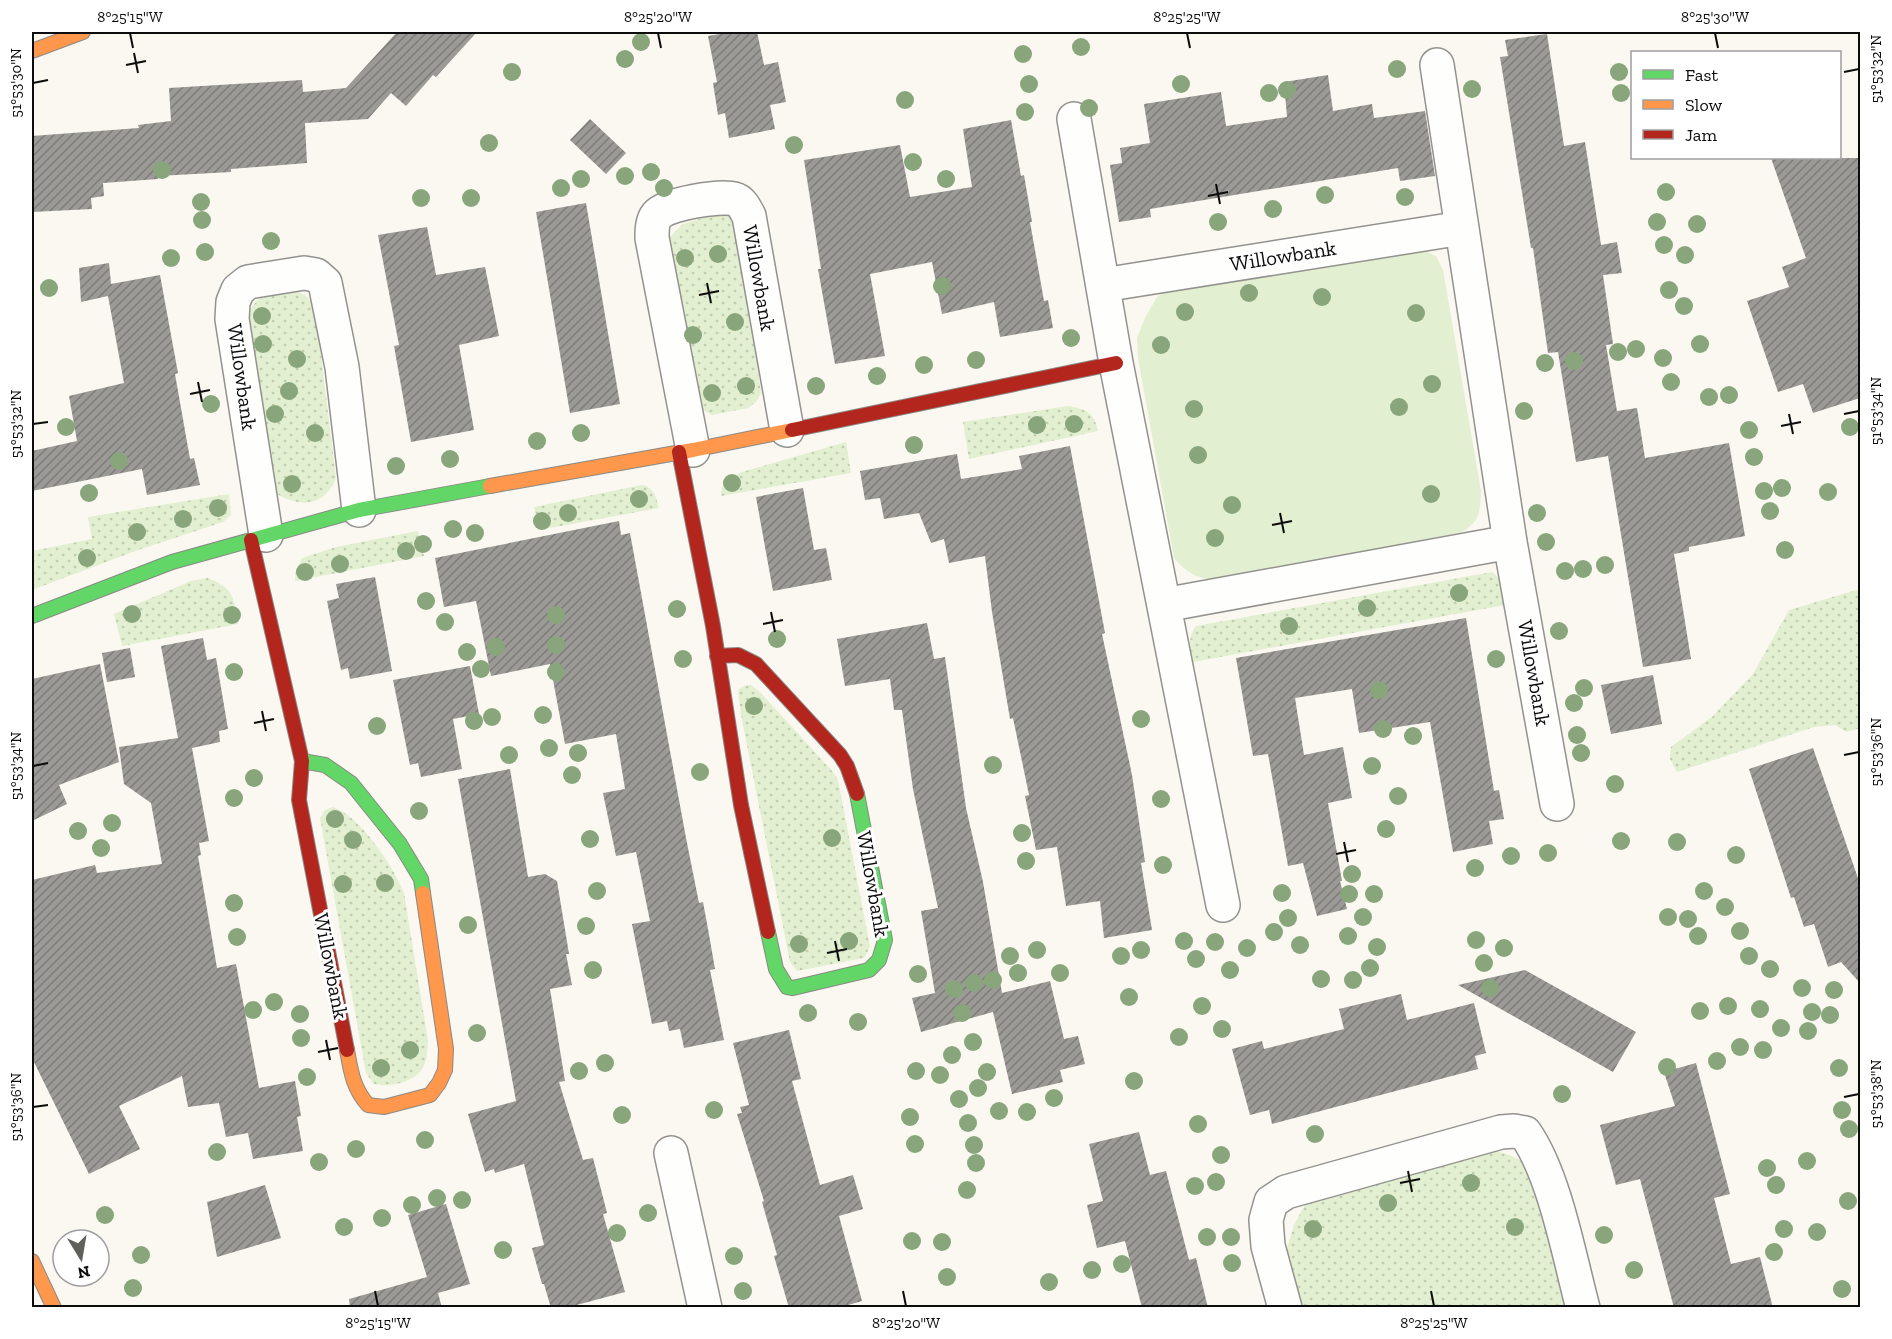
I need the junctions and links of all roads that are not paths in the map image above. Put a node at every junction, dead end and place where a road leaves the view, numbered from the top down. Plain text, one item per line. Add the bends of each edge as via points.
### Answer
1 (83, 32) edge
2 (32, 51) edge
3 (1437, 65) dead end
4 (1074, 119) dead end
5 (1462, 228) junction
6 (1103, 285) junction
7 (1116, 363) junction
8 (786, 430) junction
9 (686, 451) junction
10 (359, 510) junction
11 (258, 537) junction
12 (1510, 542) junction
13 (1164, 605) junction
14 (32, 616) edge
15 (717, 656) junction
16 (302, 761) junction
17 (1557, 804) dead end
18 (1223, 905) dead end
19 (671, 1153) dead end
20 (32, 1261) edge
21 (54, 1308) edge
22 (705, 1308) edge
23 (1285, 1308) edge
24 (1583, 1308) edge

1 - 2 street
3 - 5 street, Willowbank
4 - 6 street
5 - 6 street, Willowbank
5 - 12 street, Willowbank
6 - 7 street
7 - 8 street
7 - 13 street
8 - 9 street
8 - 9 street, Willowbank via 744,205 722,197 668,207 657,215 652,238
9 - 10 street
9 - 15 street, Willowbank
10 - 11 street
10 - 11 street, Willowbank via 342,367 325,283 316,275 304,273 248,282 238,290 232,319
11 - 14 street via 172,562
11 - 16 street, Willowbank
12 - 13 street
12 - 17 street, Willowbank
13 - 18 street
15 - 15 street, Willowbank via 741,806 776,969 782,981 793,988 869,970 879,960 885,940 857,793 847,766 756,664 740,654
16 - 16 street, Willowbank via 299,800 348,1061 358,1094 368,1105 384,1107 430,1095 445,1070 446,1049 421,879 400,844 351,783 325,765
19 - 22 street
20 - 21 street
23 - 24 street via 1268,1246 1266,1220 1271,1202 1286,1192 1514,1131 1525,1133 1540,1159

